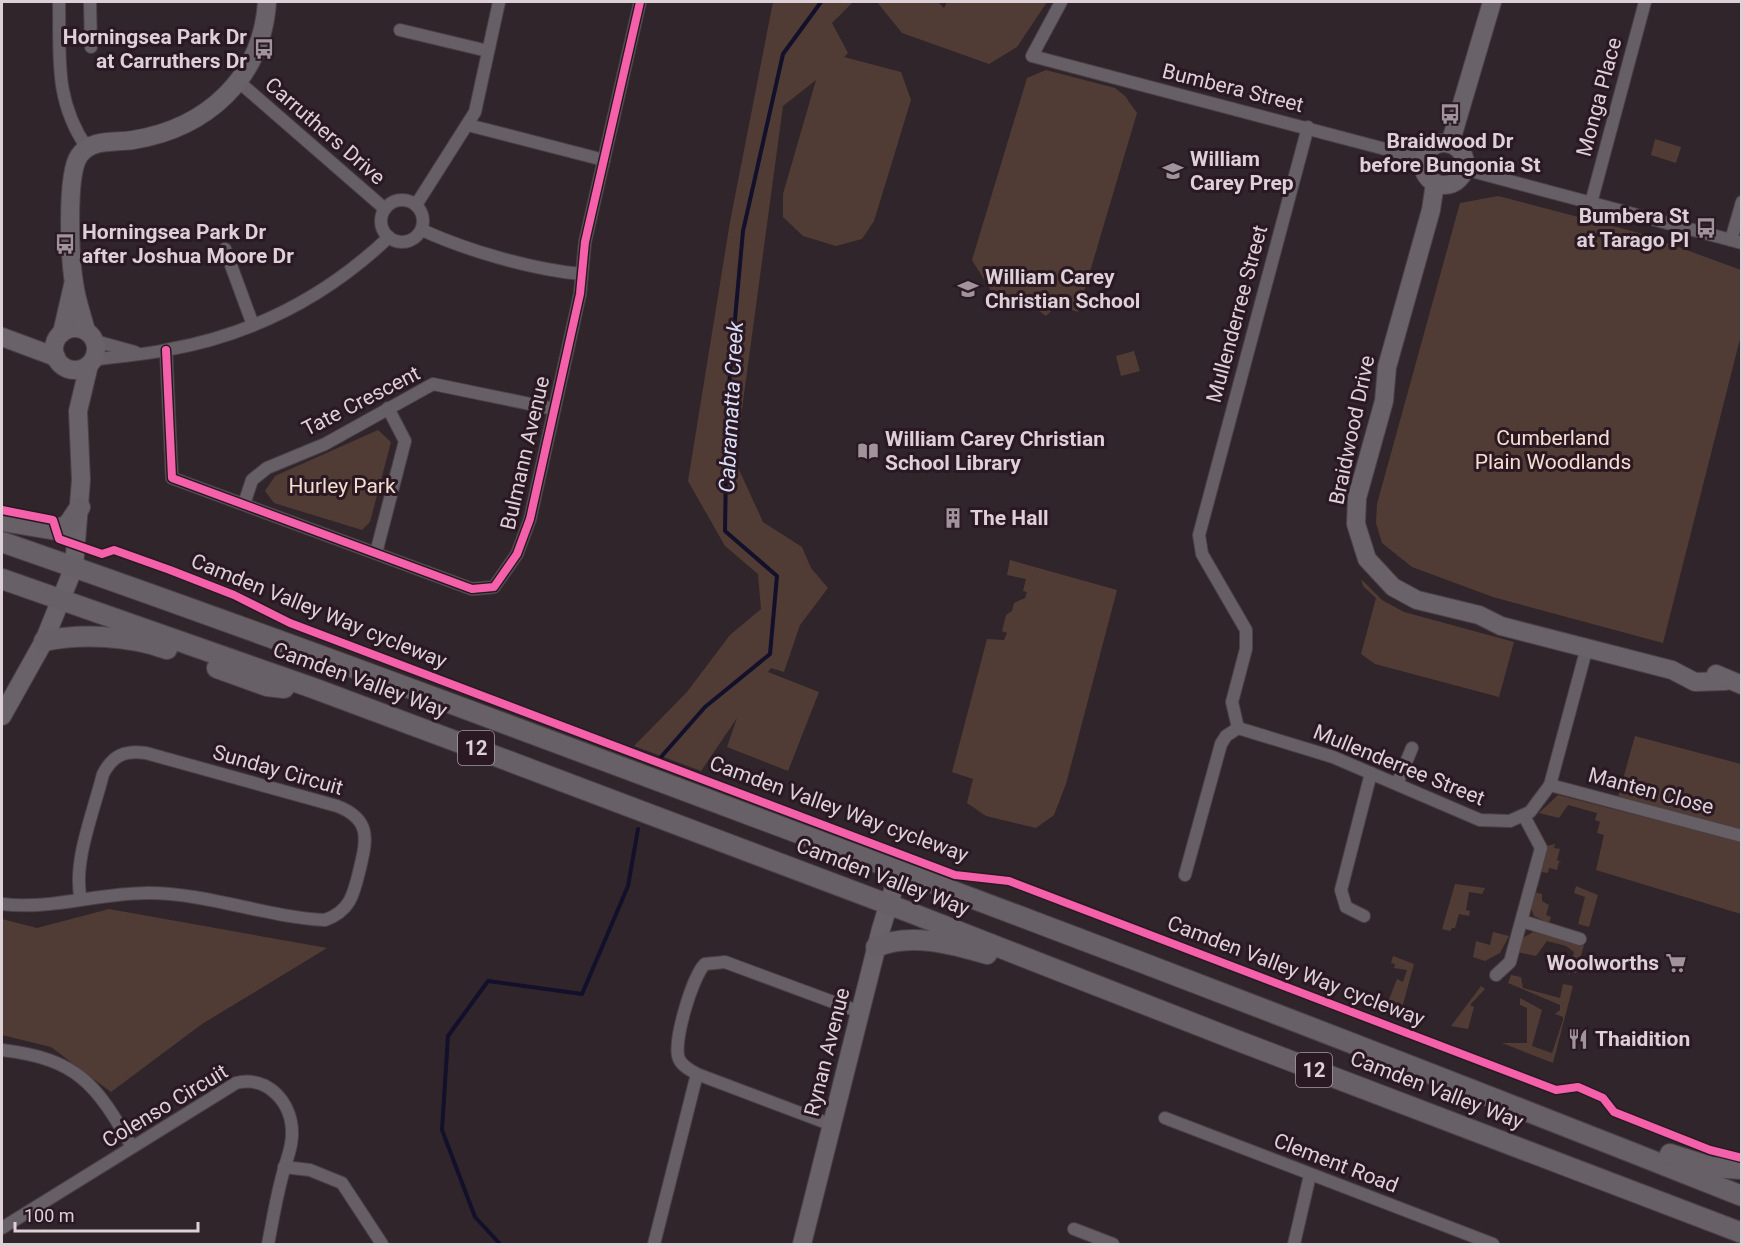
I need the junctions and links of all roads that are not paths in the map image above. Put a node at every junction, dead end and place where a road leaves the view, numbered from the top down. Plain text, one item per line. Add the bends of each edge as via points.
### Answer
1 (58, 2) edge
2 (90, 2) edge
3 (267, 2) edge
4 (499, 2) edge
5 (640, 2) edge
6 (1061, 2) edge
7 (1492, 2) edge
8 (1645, 2) edge
9 (400, 30) dead end
10 (91, 47) dead end
11 (488, 51) junction
12 (239, 82) junction
13 (468, 125) junction
14 (1308, 127) junction
15 (1450, 144) junction
16 (87, 148) junction
17 (1423, 159) junction
18 (604, 160) junction
19 (1464, 169) junction
20 (1435, 183) junction
21 (1742, 202) edge
22 (1591, 203) junction
23 (416, 205) junction
24 (385, 209) junction
25 (422, 230) junction
26 (389, 237) junction
27 (1736, 242) edge
28 (225, 249) dead end
29 (581, 274) junction
30 (74, 283) junction
31 (253, 325) junction
32 (59, 336) junction
33 (91, 336) junction
34 (6, 339) edge
35 (166, 350) junction
36 (139, 353) junction
37 (60, 362) junction
38 (91, 363) junction
39 (388, 408) junction
40 (554, 410) junction
41 (78, 411) junction
42 (244, 504) junction
43 (80, 507) junction
44 (2, 521) edge
45 (2, 542) edge
46 (376, 553) junction
47 (74, 567) junction
48 (2, 579) edge
49 (62, 599) junction
50 (44, 642) junction
51 (1587, 648) junction
52 (1734, 683) edge
53 (313, 688) junction
54 (2, 716) edge
55 (1238, 728) junction
56 (1412, 748) dead end
57 (1371, 773) junction
58 (1397, 784) junction
59 (1551, 785) junction
60 (1524, 816) junction
61 (1742, 836) edge
62 (899, 871) junction
63 (1185, 875) dead end
64 (81, 900) junction
65 (2, 904) edge
66 (888, 904) junction
67 (1364, 916) dead end
68 (1522, 921) junction
69 (1580, 939) dead end
70 (876, 947) junction
71 (1496, 975) dead end
72 (1138, 1002) junction
73 (860, 1012) junction
74 (2, 1050) edge
75 (697, 1074) junction
76 (1443, 1077) junction
77 (1166, 1118) dead end
78 (832, 1125) junction
79 (132, 1148) junction
80 (284, 1167) junction
81 (1742, 1169) edge
82 (1310, 1174) junction
83 (1742, 1196) edge
84 (2, 1228) edge
85 (1074, 1229) dead end
86 (1742, 1233) edge
87 (268, 1245) edge
88 (382, 1245) edge
89 (654, 1245) edge
90 (802, 1245) edge
91 (1113, 1245) edge
92 (1294, 1245) edge
93 (1493, 1245) edge

1 - 16 street via 62,94
2 - 10 street
3 - 12 street via 258,48
4 - 11 street
5 - 18 street, Bulmann Avenue
6 - 14 street, Bumbera Street via 1032,56
7 - 15 street
8 - 22 street, Monga Place
9 - 11 street
11 - 13 street via 481,93
12 - 16 street via 198,117 169,131
12 - 24 street, Carruthers Drive
13 - 18 street
13 - 23 street
14 - 17 street, Bumbera Street
14 - 55 street, Mullenderree Street via 1199,535 1202,554 1246,630 1246,649 1232,702
15 - 17 street via 1431,147
15 - 19 street via 1460,151
16 - 30 street via 79,155 71,180
17 - 20 street via 1425,173
18 - 29 street, Bulmann Avenue
19 - 20 street via 1453,183
19 - 22 street
20 - 51 street, Braidwood Drive via 1388,367 1384,401 1356,498 1360,542 1379,575 1410,597
21 - 27 street
22 - 27 street
23 - 24 street via 398,200
23 - 25 street via 423,215
24 - 26 street via 382,225
25 - 26 street via 409,241
25 - 29 street via 521,262
26 - 31 street via 321,293
28 - 31 street
29 - 40 street, Bulmann Avenue
30 - 32 street
30 - 33 street
31 - 35 street
32 - 33 street via 74,328
32 - 34 street
32 - 37 street
33 - 36 street
33 - 38 street
34 - 37 street
35 - 36 street
35 - 42 street, Bulmann Avenue via 172,478
36 - 38 street
37 - 38 street via 77,370
37 - 41 street
38 - 41 street
39 - 40 street, Tate Crescent via 433,384
39 - 42 street, Tate Crescent via 325,444 267,468 252,480
39 - 46 street via 405,441
40 - 46 street, Bulmann Avenue via 525,537 495,587 472,589
41 - 43 street
42 - 46 street, Bulmann Avenue
43 - 44 main road via 68,525 56,530
43 - 47 street
45 - 47 main road, Camden Valley Way / 12
47 - 49 street
47 - 62 main road, Camden Valley Way / 12 via 464,707
48 - 49 main road, Camden Valley Way / 12
49 - 50 street
49 - 53 main road, Camden Valley Way / 12
50 - 53 main road via 75,637 145,642 267,686
50 - 54 street
51 - 52 street, Braidwood Drive via 1687,676 1695,682
51 - 59 street
53 - 66 main road, Camden Valley Way / 12
55 - 57 street, Mullenderree Street via 1325,754
55 - 63 street via 1226,735 1221,744
56 - 58 street
57 - 58 street, Mullenderree Street
57 - 67 street via 1341,890 1346,906
58 - 60 street, Mullenderree Street via 1480,820 1501,822
59 - 60 street
59 - 61 street, Manten Close
60 - 68 street via 1541,848
62 - 66 street, Rynan Avenue
62 - 76 main road, Camden Valley Way / 12
64 - 64 street, Sunday Circuit via 79,865 103,774 108,764 123,753 146,753 337,806 356,816 364,831 366,842 353,897 342,912 325,920 160,894
64 - 65 street, Sunday Circuit via 29,906
66 - 70 street, Rynan Avenue
66 - 72 main road, Camden Valley Way / 12
68 - 69 street
68 - 71 street via 1510,962
70 - 72 main road via 901,940 962,947 1087,994
70 - 73 street, Rynan Avenue
72 - 86 main road, Camden Valley Way / 12
73 - 75 street via 725,962 705,964 693,984 677,1051 682,1064
73 - 78 street, Rynan Avenue
74 - 79 street via 44,1057 75,1072 101,1096
75 - 78 street
75 - 89 street
76 - 81 main road via 1580,1119 1689,1162
76 - 83 main road, Camden Valley Way / 12
77 - 82 street, Clement Road
78 - 90 street, Rynan Avenue
79 - 80 street, Colenso Circuit via 237,1083 258,1081 275,1092 291,1121 291,1148
79 - 84 street, Colenso Circuit
80 - 87 street, Colenso Circuit
80 - 88 street via 310,1170 342,1183
82 - 92 street
82 - 93 street, Clement Road
85 - 91 street

